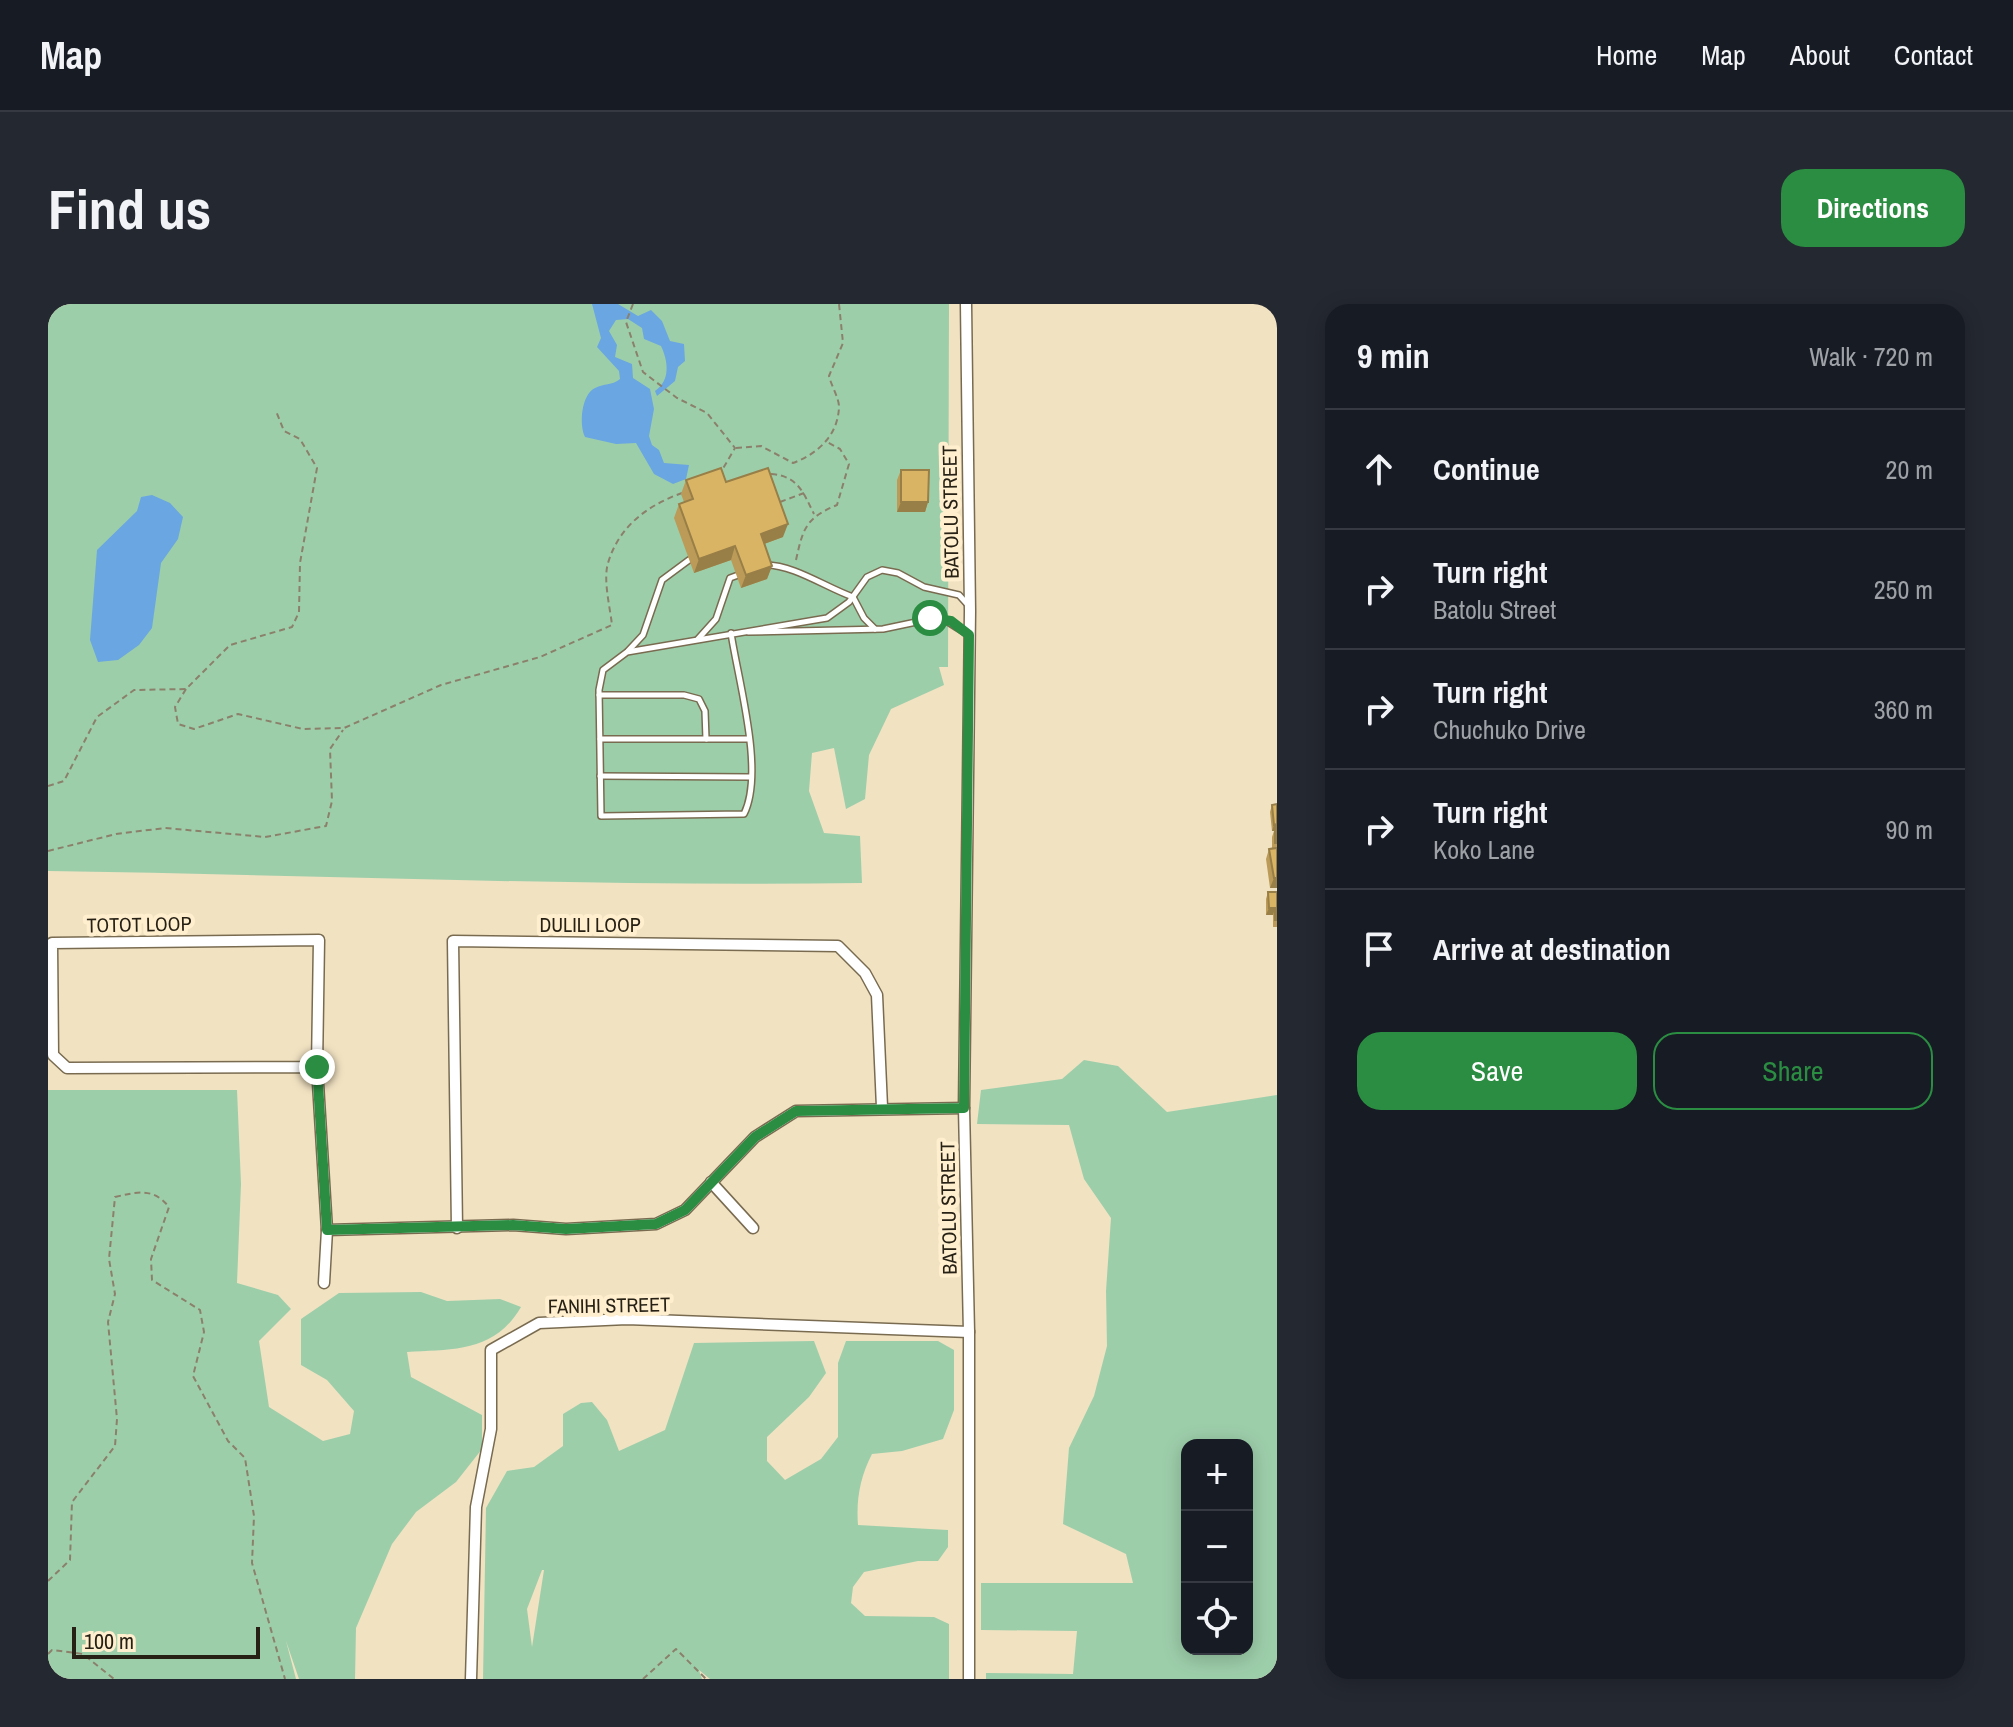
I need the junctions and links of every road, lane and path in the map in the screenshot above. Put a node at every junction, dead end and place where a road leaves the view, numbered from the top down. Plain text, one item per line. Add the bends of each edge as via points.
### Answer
1 (633, 304) edge
2 (839, 304) edge
3 (966, 304) edge
4 (276, 411) dead end
5 (827, 442) junction
6 (735, 448) junction
7 (761, 473) edge
8 (716, 481) edge
9 (693, 489) edge
10 (804, 493) junction
11 (772, 506) edge
12 (814, 514) junction
13 (689, 560) dead end
14 (794, 569) junction
15 (853, 597) junction
16 (970, 607) junction
17 (876, 630) junction
18 (731, 633) junction
19 (723, 634) junction
20 (969, 635) junction
21 (697, 639) junction
22 (627, 652) junction
23 (186, 689) junction
24 (599, 695) junction
25 (344, 728) junction
26 (600, 739) junction
27 (706, 739) junction
28 (748, 739) junction
29 (600, 776) junction
30 (750, 777) junction
31 (48, 786) edge
32 (48, 851) edge
33 (317, 1067) junction
34 (882, 1107) junction
35 (964, 1108) junction
36 (711, 1182) junction
37 (457, 1228) junction
38 (753, 1228) dead end
39 (327, 1230) junction
40 (324, 1283) dead end
41 (969, 1332) junction
42 (48, 1581) edge
43 (48, 1654) edge
44 (114, 1679) edge
45 (285, 1679) edge
46 (471, 1679) edge
47 (643, 1679) edge
48 (706, 1679) edge
49 (969, 1679) edge

1 - 6 path via 626,322 643,372 707,413
2 - 5 path via 843,343 829,376 839,407
3 - 16 street, BATOLU STREET
4 - 23 path via 284,431 300,439 317,468 300,563 299,612 292,627 230,645
5 - 6 path via 816,454 793,463 761,446
5 - 12 path via 840,449 849,464 837,505
6 - 8 path
7 - 10 path via 783,475
9 - 25 path via 654,503 623,530 607,565 612,625 540,657 441,685
10 - 11 path
10 - 12 path
12 - 14 path
13 - 22 lane via 662,580 643,635
14 - 15 lane
14 - 21 lane via 768,564 730,578 716,619
15 - 16 lane via 867,577 891,571 924,587 959,595
15 - 17 lane
15 - 19 lane via 827,618
16 - 20 street, BATOLU STREET
17 - 18 lane
17 - 20 lane via 940,617
18 - 19 lane
18 - 28 lane
19 - 21 lane
20 - 35 street, BATOLU STREET
21 - 22 lane
22 - 24 lane via 603,670
23 - 25 path via 175,707 178,724 194,729 238,714 303,729
23 - 31 path via 134,690 97,717 64,781
24 - 26 lane
24 - 27 lane via 699,699
25 - 32 path via 330,749 332,801 326,826 265,837 165,828
26 - 27 lane
26 - 29 lane
27 - 28 lane
28 - 30 lane
29 - 30 lane
29 - 30 lane via 601,816 744,814
33 - 33 street, TOTOT LOOP via 319,940 52,943 53,1055 67,1068
33 - 39 street
34 - 35 street
34 - 36 street via 796,1111 755,1137
34 - 37 street, DULILI LOOP via 877,995 865,973 838,946 453,941
35 - 41 street, BATOLU STREET
36 - 37 street via 685,1210 656,1224
36 - 38 street
37 - 39 street
39 - 40 street
41 - 46 street, FANIHI STREET via 627,1319 539,1323 491,1350 491,1429 476,1507
41 - 49 street, BATOLU STREET
42 - 45 path via 70,1560 72,1502 115,1446 108,1322 115,1294 109,1259 115,1197 141,1190 160,1196 169,1207 151,1259 152,1280 200,1310 204,1332 193,1376 228,1441 245,1458 254,1516 252,1563
43 - 44 path via 83,1654
47 - 48 path via 676,1649

